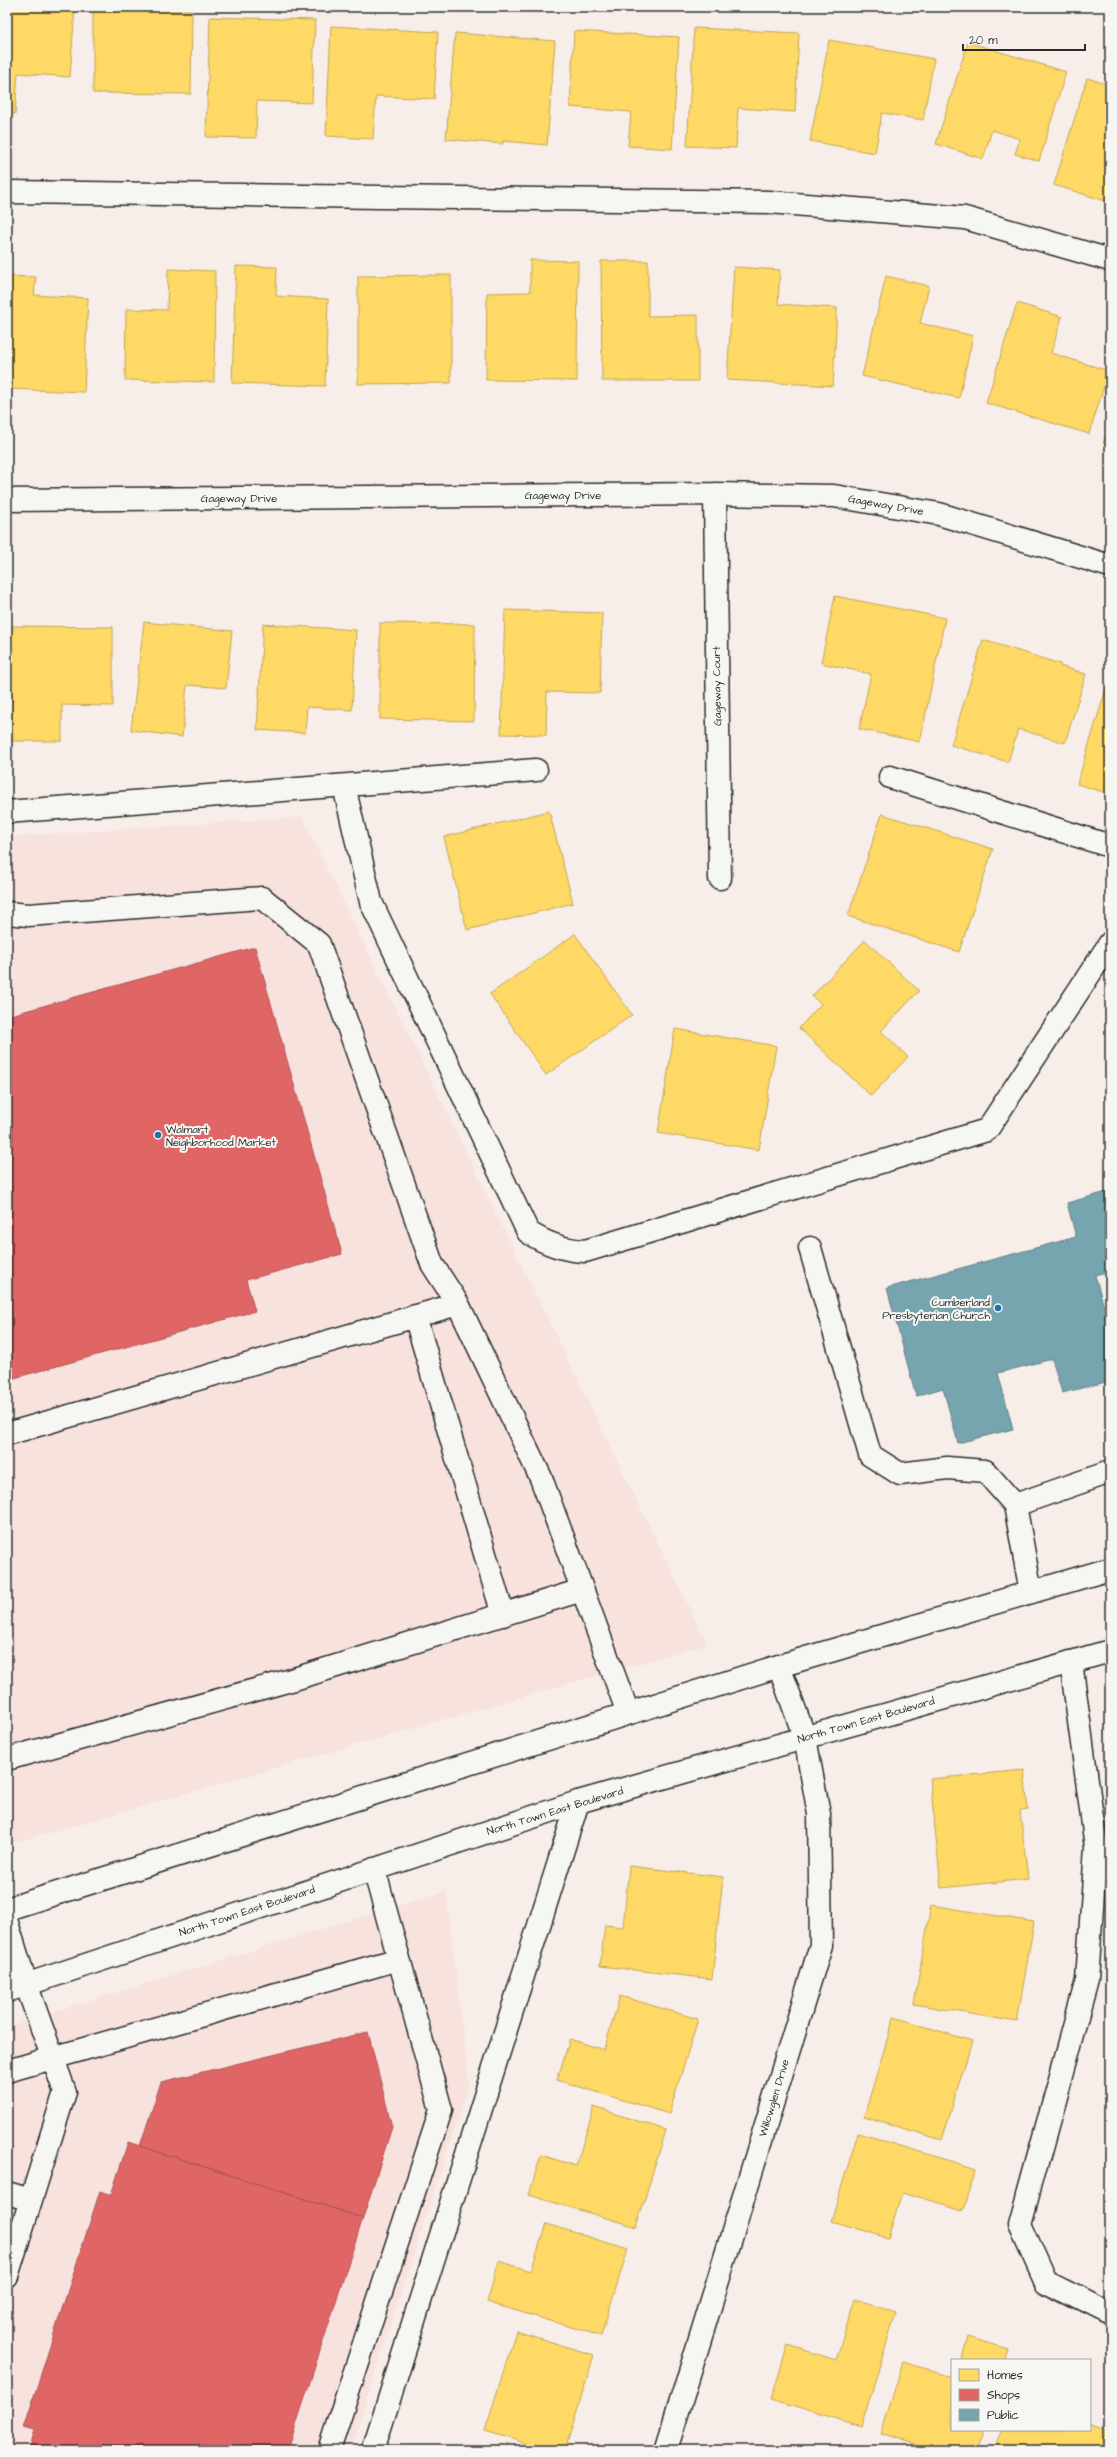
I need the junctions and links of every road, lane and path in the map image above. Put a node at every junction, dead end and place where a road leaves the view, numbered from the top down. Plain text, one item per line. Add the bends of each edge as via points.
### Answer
1 (7, 192) edge
2 (1110, 260) edge
3 (715, 494) junction
4 (7, 500) edge
5 (1110, 566) edge
6 (536, 770) dead end
7 (890, 777) dead end
8 (344, 786) junction
9 (7, 812) edge
10 (1110, 846) edge
11 (720, 878) dead end
12 (7, 913) edge
13 (1110, 944) edge
14 (810, 1248) dead end
15 (458, 1304) junction
16 (416, 1316) junction
17 (7, 1434) edge
18 (1110, 1472) edge
19 (1015, 1505) junction
20 (1110, 1569) edge
21 (582, 1590) junction
22 (1031, 1592) junction
23 (503, 1615) junction
24 (1110, 1651) edge
25 (1071, 1662) junction
26 (779, 1666) junction
27 (628, 1713) junction
28 (805, 1738) junction
29 (7, 1759) edge
30 (578, 1802) junction
31 (374, 1869) junction
32 (7, 1908) edge
33 (7, 1923) edge
34 (399, 1959) junction
35 (17, 1987) edge
36 (53, 2058) junction
37 (7, 2071) edge
38 (7, 2193) edge
39 (31, 2200) junction
40 (7, 2276) edge
41 (1110, 2314) edge
42 (330, 2450) edge
43 (373, 2450) edge
44 (666, 2450) edge

1 - 2 main road via 769,202 965,218
3 - 4 main road, Gageway Drive
3 - 5 main road, Gageway Drive via 834,496 939,514
3 - 11 main road, Gageway Court
6 - 8 main road
7 - 10 main road
8 - 9 main road
8 - 13 main road via 371,902 521,1218 528,1232 544,1243 566,1250 584,1251 987,1130
12 - 15 main road via 28,915 262,898 319,944 432,1264
14 - 19 main road via 870,1455 900,1474 947,1468 985,1471
15 - 16 main road
15 - 21 main road via 541,1478
16 - 17 main road
16 - 23 main road
18 - 19 main road
19 - 22 main road
20 - 22 main road
21 - 23 main road
21 - 27 main road
22 - 26 main road
23 - 29 main road via 290,1680
24 - 25 main road, North Town East Boulevard
25 - 28 main road, North Town East Boulevard
25 - 41 main road via 1096,1847 1086,1980 1020,2224 1046,2282
26 - 27 main road
26 - 28 main road, Willowglen Drive
27 - 32 main road
28 - 30 main road, North Town East Boulevard
28 - 44 main road, Willowglen Drive via 819,1814 822,1944
30 - 31 main road, North Town East Boulevard
30 - 43 main road
31 - 34 main road
31 - 35 main road, North Town East Boulevard
33 - 35 main road
34 - 36 main road
34 - 42 main road via 441,2110
35 - 36 main road
36 - 37 main road
36 - 39 main road via 65,2092
38 - 39 main road
39 - 40 main road

